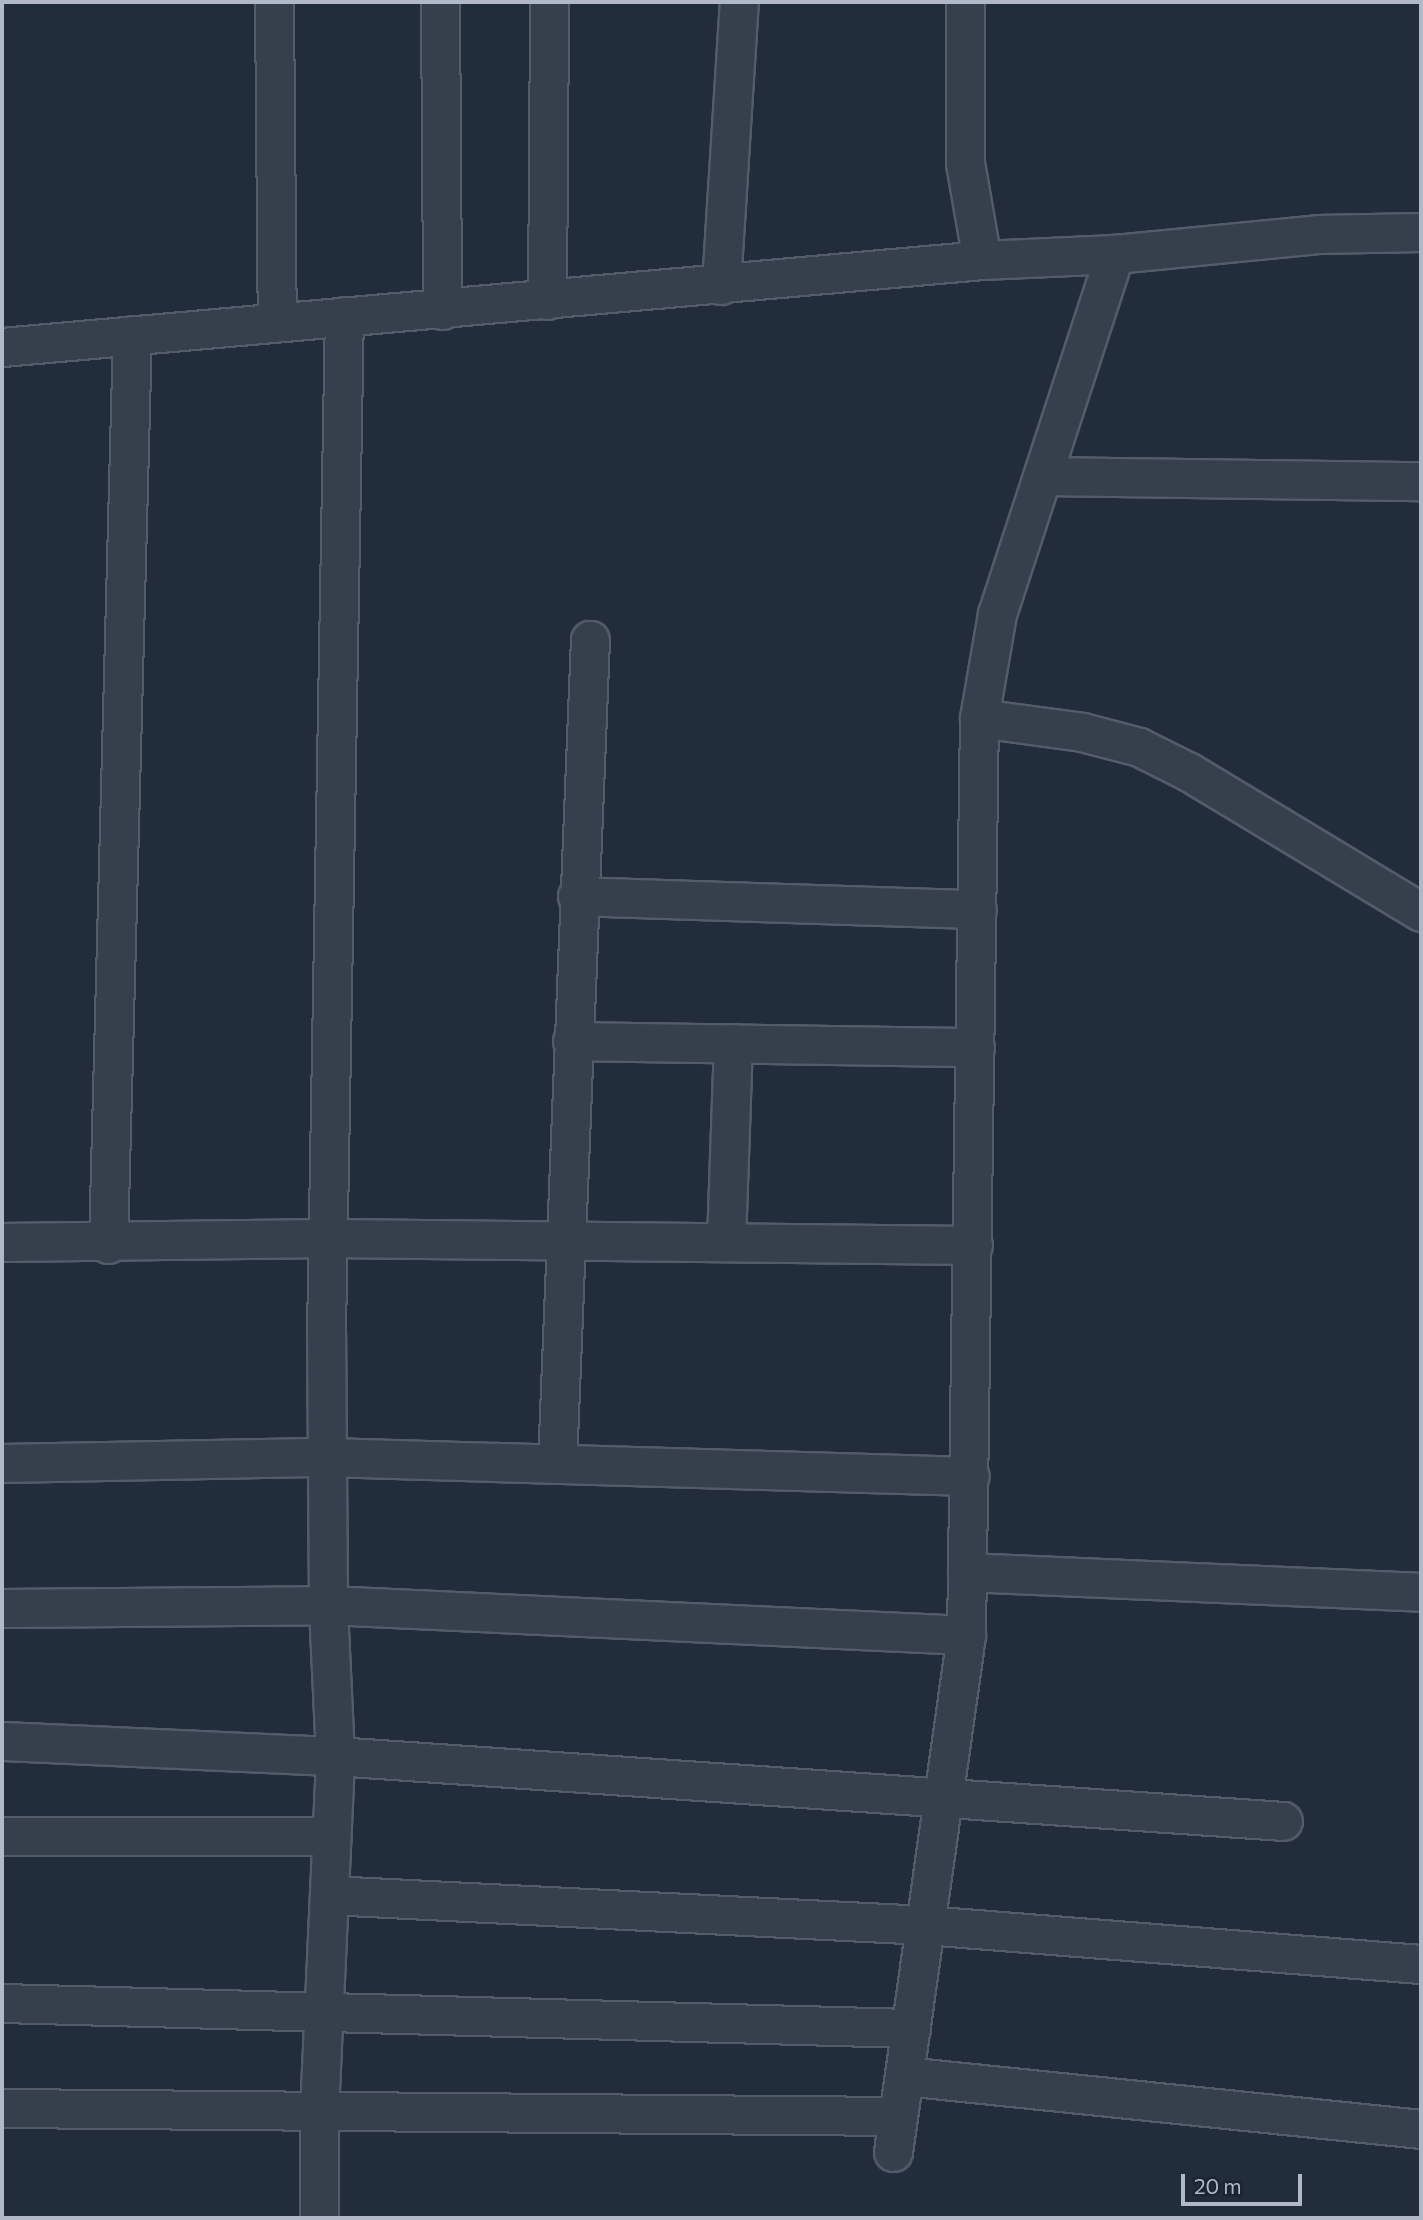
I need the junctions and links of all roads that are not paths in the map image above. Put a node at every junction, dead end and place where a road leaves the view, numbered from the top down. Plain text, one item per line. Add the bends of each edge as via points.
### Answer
1 (274, 2) edge
2 (440, 2) edge
3 (549, 2) edge
4 (738, 2) edge
5 (965, 2) edge
6 (1421, 232) edge
7 (1115, 254) junction
8 (982, 260) junction
9 (721, 285) junction
10 (547, 300) junction
11 (442, 310) junction
12 (344, 316) junction
13 (277, 321) junction
14 (132, 335) junction
15 (2, 347) edge
16 (1043, 476) junction
17 (1421, 481) edge
18 (590, 640) dead end
19 (979, 718) junction
20 (577, 896) junction
21 (977, 909) junction
22 (1421, 912) edge
23 (572, 1041) junction
24 (733, 1044) junction
25 (975, 1047) junction
26 (328, 1238) junction
27 (565, 1240) junction
28 (2, 1242) edge
29 (726, 1242) junction
30 (108, 1244) junction
31 (973, 1245) junction
32 (327, 1457) junction
33 (2, 1463) edge
34 (557, 1464) junction
35 (970, 1476) junction
36 (967, 1572) junction
37 (1421, 1592) edge
38 (328, 1605) junction
39 (2, 1608) edge
40 (966, 1635) junction
41 (2, 1741) edge
42 (335, 1756) junction
43 (943, 1795) junction
44 (1283, 1821) dead end
45 (2, 1836) edge
46 (331, 1836) junction
47 (329, 1895) junction
48 (925, 1924) junction
49 (1421, 1964) edge
50 (2, 2003) edge
51 (324, 2011) junction
52 (911, 2028) junction
53 (904, 2076) junction
54 (2, 2108) edge
55 (319, 2112) junction
56 (898, 2116) junction
57 (1421, 2129) edge
58 (893, 2152) dead end
59 (319, 2218) edge

1 - 13 street
2 - 11 street
3 - 10 street
4 - 9 street
5 - 8 street via 965,163
6 - 7 street via 1318,234
7 - 8 street
7 - 16 street
8 - 9 street
9 - 10 street
10 - 11 street
11 - 12 street
12 - 13 street
12 - 26 street
13 - 14 street
14 - 15 street
14 - 30 street
16 - 17 street
16 - 19 street via 997,614
18 - 20 street
19 - 21 street
19 - 22 street via 1083,733 1139,747 1189,772
20 - 21 street
20 - 23 street
21 - 25 street
23 - 24 street
23 - 27 street
24 - 25 street
24 - 29 street
25 - 31 street
26 - 27 street
26 - 30 street
26 - 32 street
27 - 29 street
27 - 34 street
28 - 30 street
29 - 31 street
31 - 35 street
32 - 33 street
32 - 34 street
32 - 38 street
34 - 35 street
35 - 36 street
36 - 37 street
36 - 40 street
38 - 39 street
38 - 40 street
38 - 42 street
40 - 43 street
41 - 42 street
42 - 43 street
42 - 46 street
43 - 44 street
43 - 48 street
45 - 46 street
46 - 47 street
47 - 48 street
47 - 51 street
48 - 49 street
48 - 52 street
50 - 51 street
51 - 52 street
51 - 55 street
52 - 53 street
53 - 56 street
53 - 57 street
54 - 55 street
55 - 56 street
55 - 59 street
56 - 58 street

